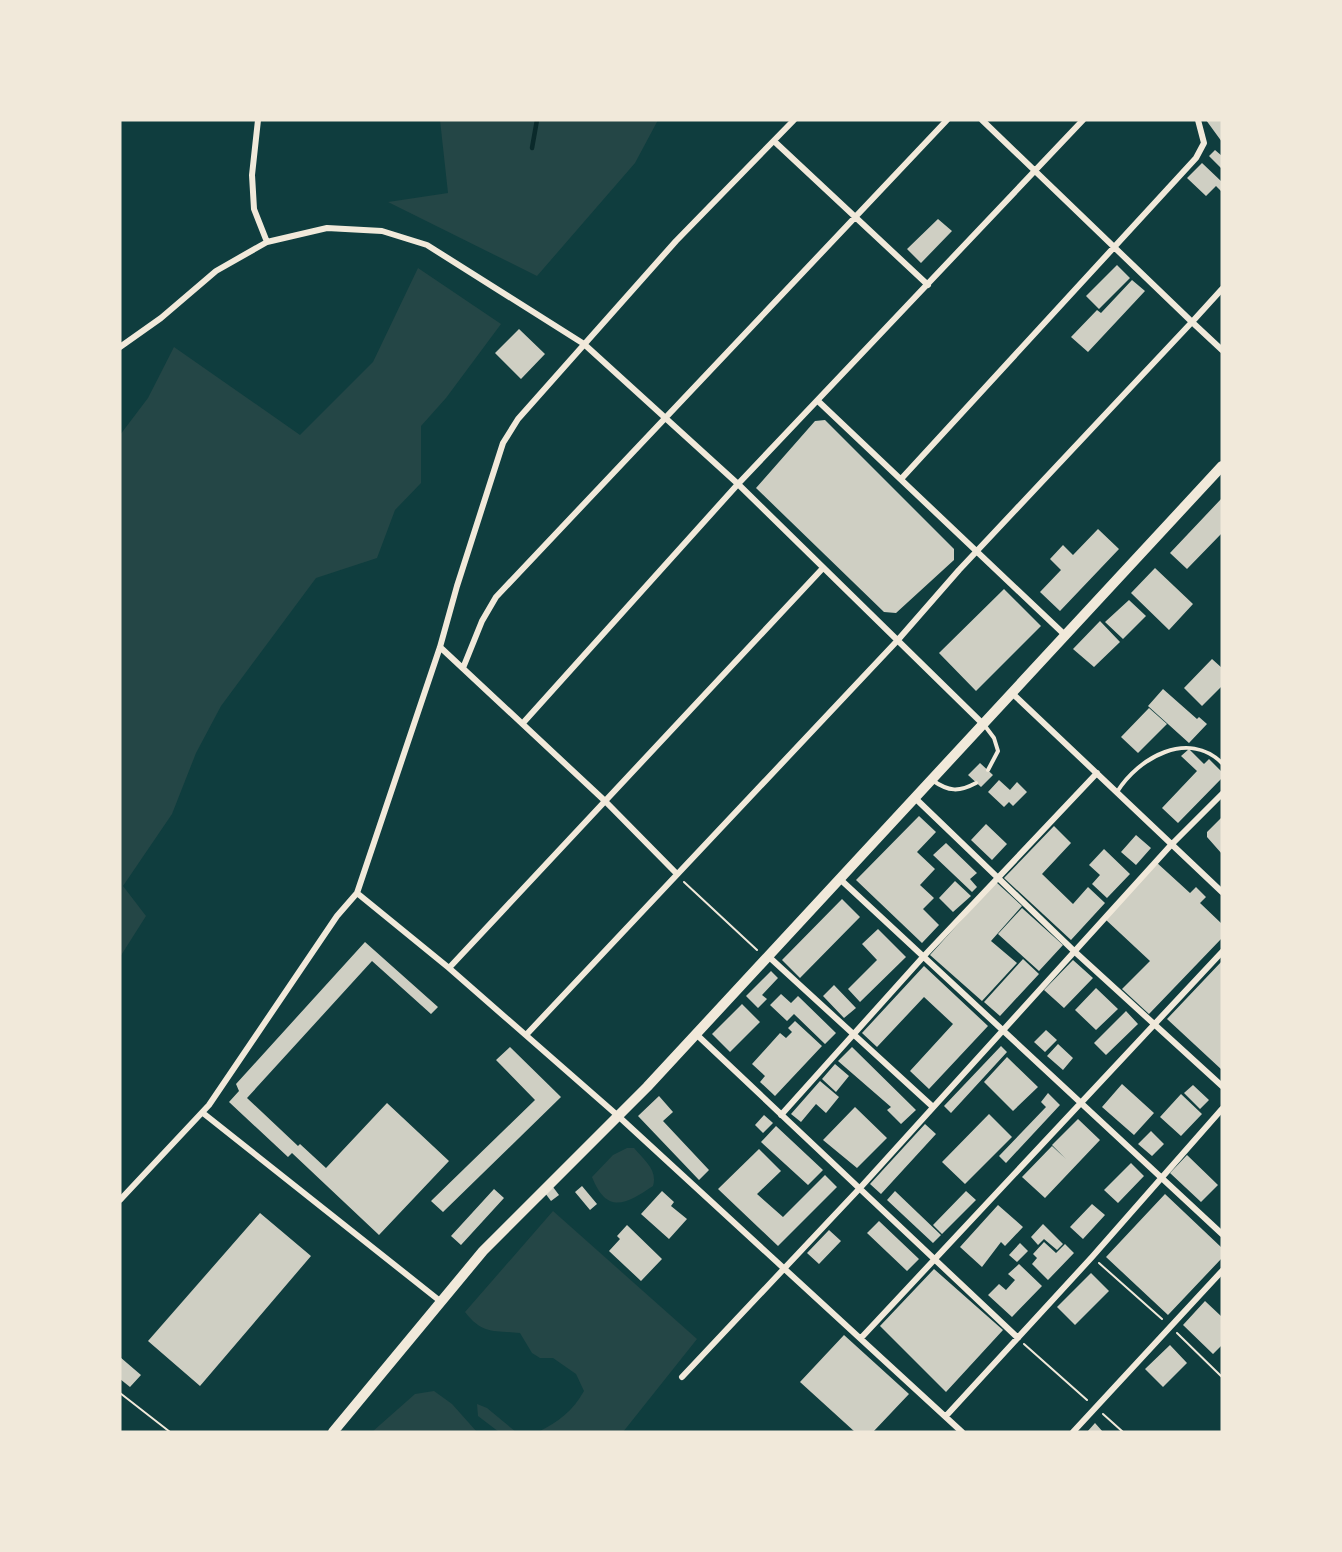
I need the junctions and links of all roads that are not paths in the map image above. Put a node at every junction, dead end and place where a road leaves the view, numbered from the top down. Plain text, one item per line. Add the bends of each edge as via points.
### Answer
1 (258, 120) edge
2 (794, 120) edge
3 (946, 120) edge
4 (982, 120) edge
5 (1083, 120) edge
6 (1198, 120) edge
7 (775, 142) junction
8 (1034, 169) junction
9 (855, 217) junction
10 (267, 242) junction
11 (1116, 247) junction
12 (928, 285) junction
13 (1222, 289) edge
14 (1192, 322) junction
15 (584, 344) junction
16 (120, 347) edge
17 (1222, 351) edge
18 (818, 401) junction
19 (665, 416) junction
20 (1222, 466) edge
21 (902, 478) junction
22 (738, 484) junction
23 (978, 551) junction
24 (823, 568) junction
25 (1066, 636) junction
26 (897, 641) junction
27 (440, 647) junction
28 (463, 668) junction
29 (1012, 694) junction
30 (524, 723) junction
31 (983, 724) junction
32 (1222, 763) edge
33 (988, 770) dead end
34 (1097, 773) junction
35 (932, 780) junction
36 (976, 783) dead end
37 (1117, 792) junction
38 (1222, 794) edge
39 (915, 798) junction
40 (605, 801) junction
41 (1171, 845) junction
42 (676, 873) junction
43 (997, 878) junction
44 (841, 880) junction
45 (1222, 892) edge
46 (357, 893) junction
47 (1074, 951) junction
48 (1222, 952) edge
49 (768, 956) junction
50 (923, 957) junction
51 (449, 968) junction
52 (1155, 1024) junction
53 (1002, 1031) junction
54 (696, 1034) junction
55 (854, 1034) junction
56 (526, 1035) junction
57 (1222, 1086) edge
58 (1080, 1102) junction
59 (933, 1107) junction
60 (1222, 1109) edge
61 (203, 1113) junction
62 (617, 1115) junction
63 (781, 1115) junction
64 (1161, 1177) junction
65 (860, 1188) junction
66 (120, 1200) edge
67 (1222, 1234) edge
68 (935, 1260) junction
69 (784, 1268) junction
70 (1222, 1271) edge
71 (440, 1301) junction
72 (861, 1338) junction
73 (1018, 1338) junction
74 (682, 1377) dead end
75 (946, 1416) junction
76 (333, 1432) edge
77 (962, 1432) edge
78 (1073, 1432) edge

1 - 10 street via 252,175 254,209
2 - 7 street
3 - 9 street
4 - 8 street
5 - 8 street
6 - 11 street via 1204,143 1196,158
7 - 9 street
7 - 15 street via 676,241
8 - 11 street
8 - 12 street
9 - 12 street
9 - 19 street
10 - 15 street via 327,228 382,231 427,245
10 - 16 street via 216,271
11 - 14 street
11 - 21 street
12 - 18 street
13 - 14 street
14 - 17 street
14 - 23 street
15 - 19 street
15 - 27 street via 518,419 503,443
18 - 21 street
18 - 22 street
19 - 22 street
19 - 28 street via 496,597
20 - 25 main road
21 - 23 street
22 - 24 street
22 - 30 street
23 - 25 street
23 - 26 street
24 - 26 street
24 - 40 street
25 - 29 main road
26 - 31 street
26 - 42 street
27 - 28 street
27 - 46 street
28 - 30 street
29 - 31 main road
29 - 34 street
30 - 40 street
31 - 33 lane via 998,751
31 - 35 main road
32 - 37 lane via 1198,748 1167,751 1139,767
34 - 37 street
34 - 43 street
35 - 36 lane via 962,791
35 - 39 main road
37 - 41 street
38 - 41 street
39 - 43 street
39 - 44 main road
40 - 42 street
40 - 51 street
41 - 45 street
41 - 47 street
42 - 56 street
43 - 47 street
43 - 50 street
44 - 49 main road
44 - 50 street
46 - 51 street
46 - 61 street via 337,916
47 - 52 street
47 - 53 street
48 - 52 street
49 - 54 main road
49 - 55 street
50 - 53 street
50 - 55 street
51 - 56 street
52 - 57 street
52 - 58 street
53 - 58 street
53 - 59 street
54 - 62 main road
54 - 63 street
55 - 59 street
55 - 63 street
56 - 62 street
58 - 64 street
58 - 68 street
59 - 65 street
60 - 64 street
61 - 66 street
61 - 71 street
62 - 69 street
62 - 71 main road via 540,1191
63 - 65 street
64 - 67 street
64 - 73 street
65 - 68 street
65 - 69 street
68 - 72 street
68 - 73 street
69 - 72 street
69 - 74 street
70 - 78 street
71 - 76 main road
72 - 75 street
73 - 75 street
75 - 77 street

